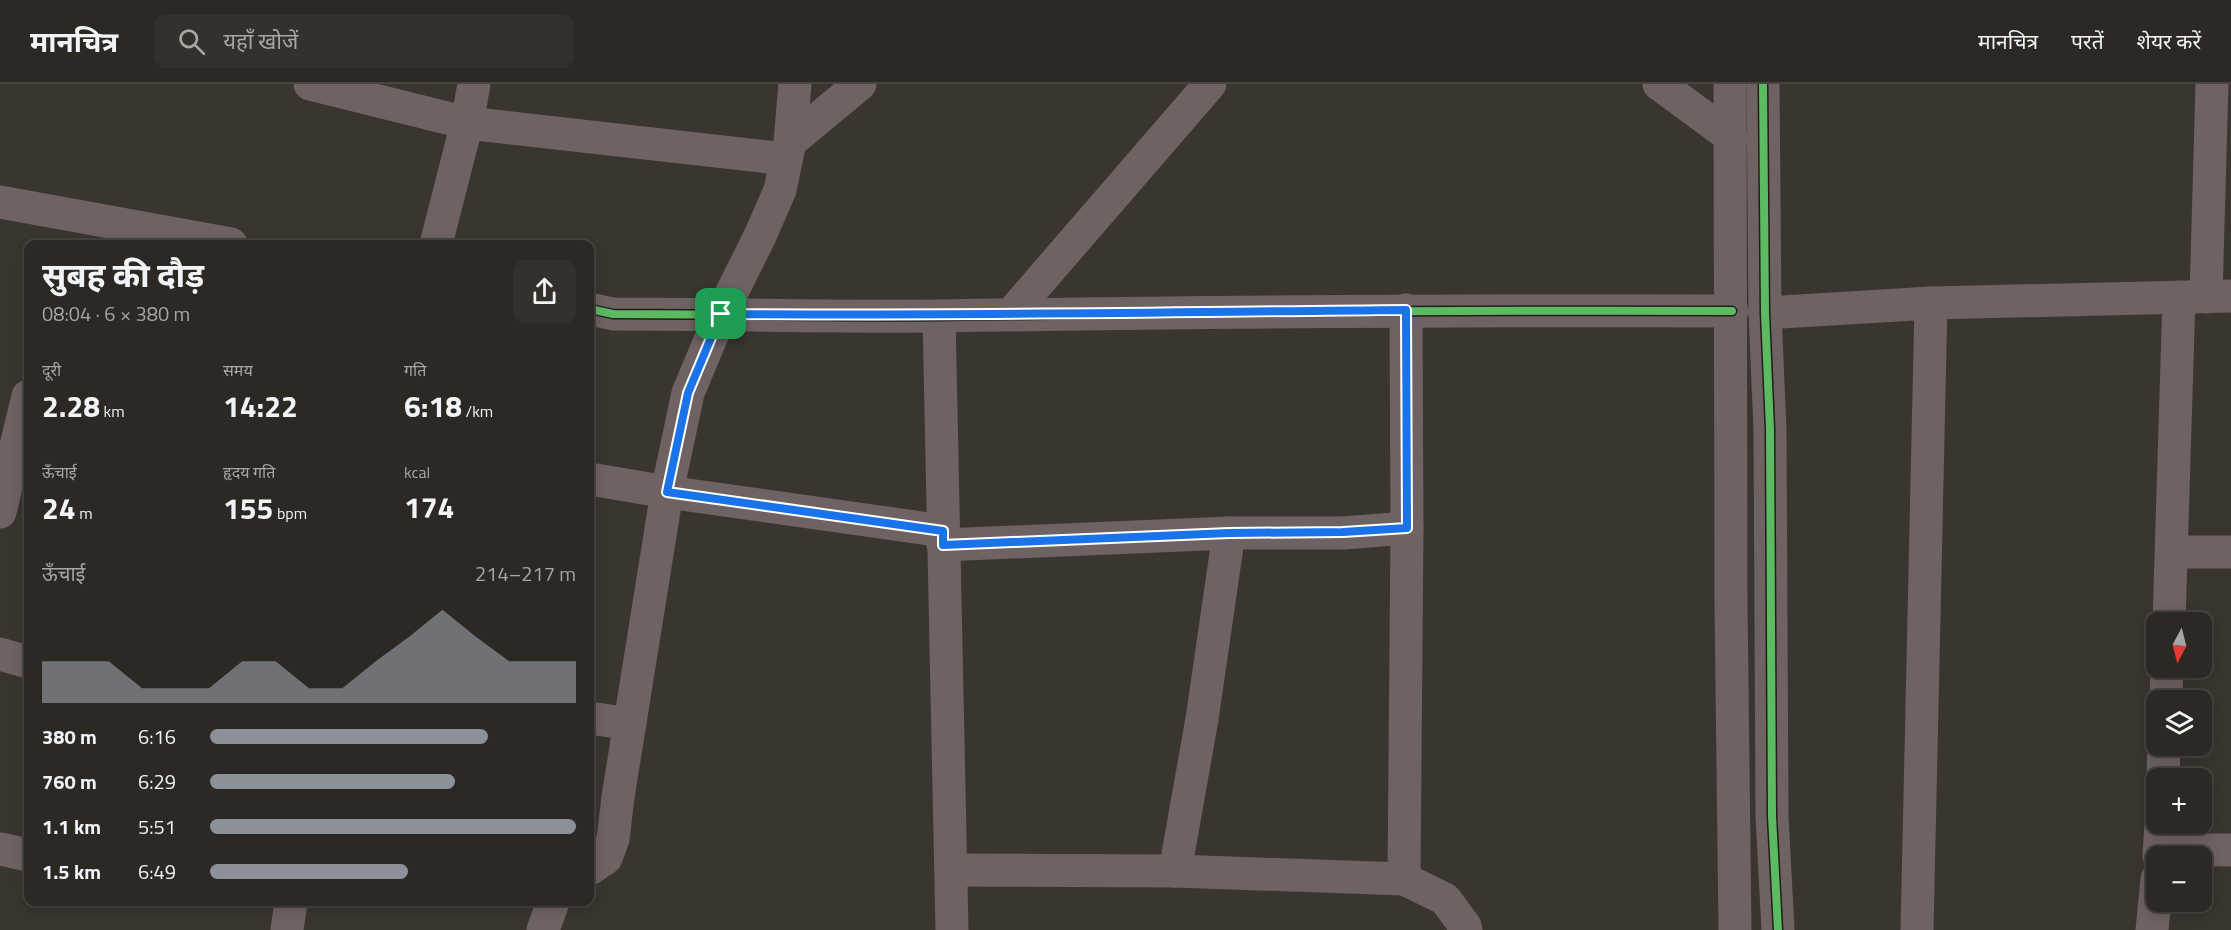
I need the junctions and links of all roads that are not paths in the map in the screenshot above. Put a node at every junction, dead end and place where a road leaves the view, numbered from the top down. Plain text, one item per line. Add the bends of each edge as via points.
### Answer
1 (474, 84) edge
2 (795, 84) edge
3 (860, 84) edge
4 (1210, 84) edge
5 (1659, 84) edge
6 (1730, 84) edge
7 (1763, 84) edge
8 (2212, 84) edge
9 (325, 86) edge
10 (466, 123) junction
11 (1731, 137) junction
12 (788, 151) junction
13 (0, 202) edge
14 (73, 231) edge
15 (182, 240) edge
16 (437, 240) edge
17 (2205, 297) edge
18 (1932, 303) junction
19 (594, 310) edge
20 (1406, 310) junction
21 (1732, 311) junction
22 (1012, 313) junction
23 (1765, 313) junction
24 (721, 314) junction
25 (939, 316) junction
26 (24, 413) edge
27 (594, 480) edge
28 (667, 492) junction
29 (0, 512) edge
30 (1407, 528) junction
31 (1229, 533) junction
32 (943, 538) junction
33 (2172, 552) junction
34 (2231, 552) edge
35 (2169, 612) edge
36 (0, 654) edge
37 (24, 661) edge
38 (594, 719) edge
39 (630, 724) junction
40 (0, 849) edge
41 (2231, 850) edge
42 (2212, 851) edge
43 (24, 854) edge
44 (594, 866) edge
45 (951, 870) junction
46 (1175, 872) junction
47 (1404, 879) junction
48 (552, 906) edge
49 (2154, 912) edge
50 (543, 930) edge
51 (952, 930) edge
52 (1466, 930) edge
53 (1735, 930) edge
54 (1778, 930) edge
55 (1917, 930) edge
56 (2152, 930) edge

1 - 10 street
2 - 12 street
3 - 12 street
4 - 22 street
5 - 11 street
6 - 11 street
7 - 23 street
8 - 17 street
9 - 10 street
10 - 12 street
10 - 16 street
11 - 21 street
12 - 24 street via 780,190
13 - 14 street
14 - 15 street
17 - 18 street
17 - 33 street
18 - 23 street
18 - 55 street
19 - 24 street via 613,314
20 - 21 street
20 - 22 street
20 - 30 street
21 - 53 street
22 - 25 street
23 - 54 street via 1770,429 1772,816
24 - 25 street
24 - 28 street via 688,393
25 - 32 street
26 - 29 street
27 - 28 street
28 - 32 street
28 - 39 street
30 - 31 street
30 - 47 street
31 - 32 street
31 - 46 street
32 - 45 street
33 - 34 street
33 - 35 street
36 - 37 street
38 - 39 street
39 - 44 street via 613,839 606,858
40 - 43 street
41 - 42 street
45 - 46 street
45 - 51 street
46 - 47 street
47 - 52 street via 1445,899
48 - 50 street
49 - 56 street

